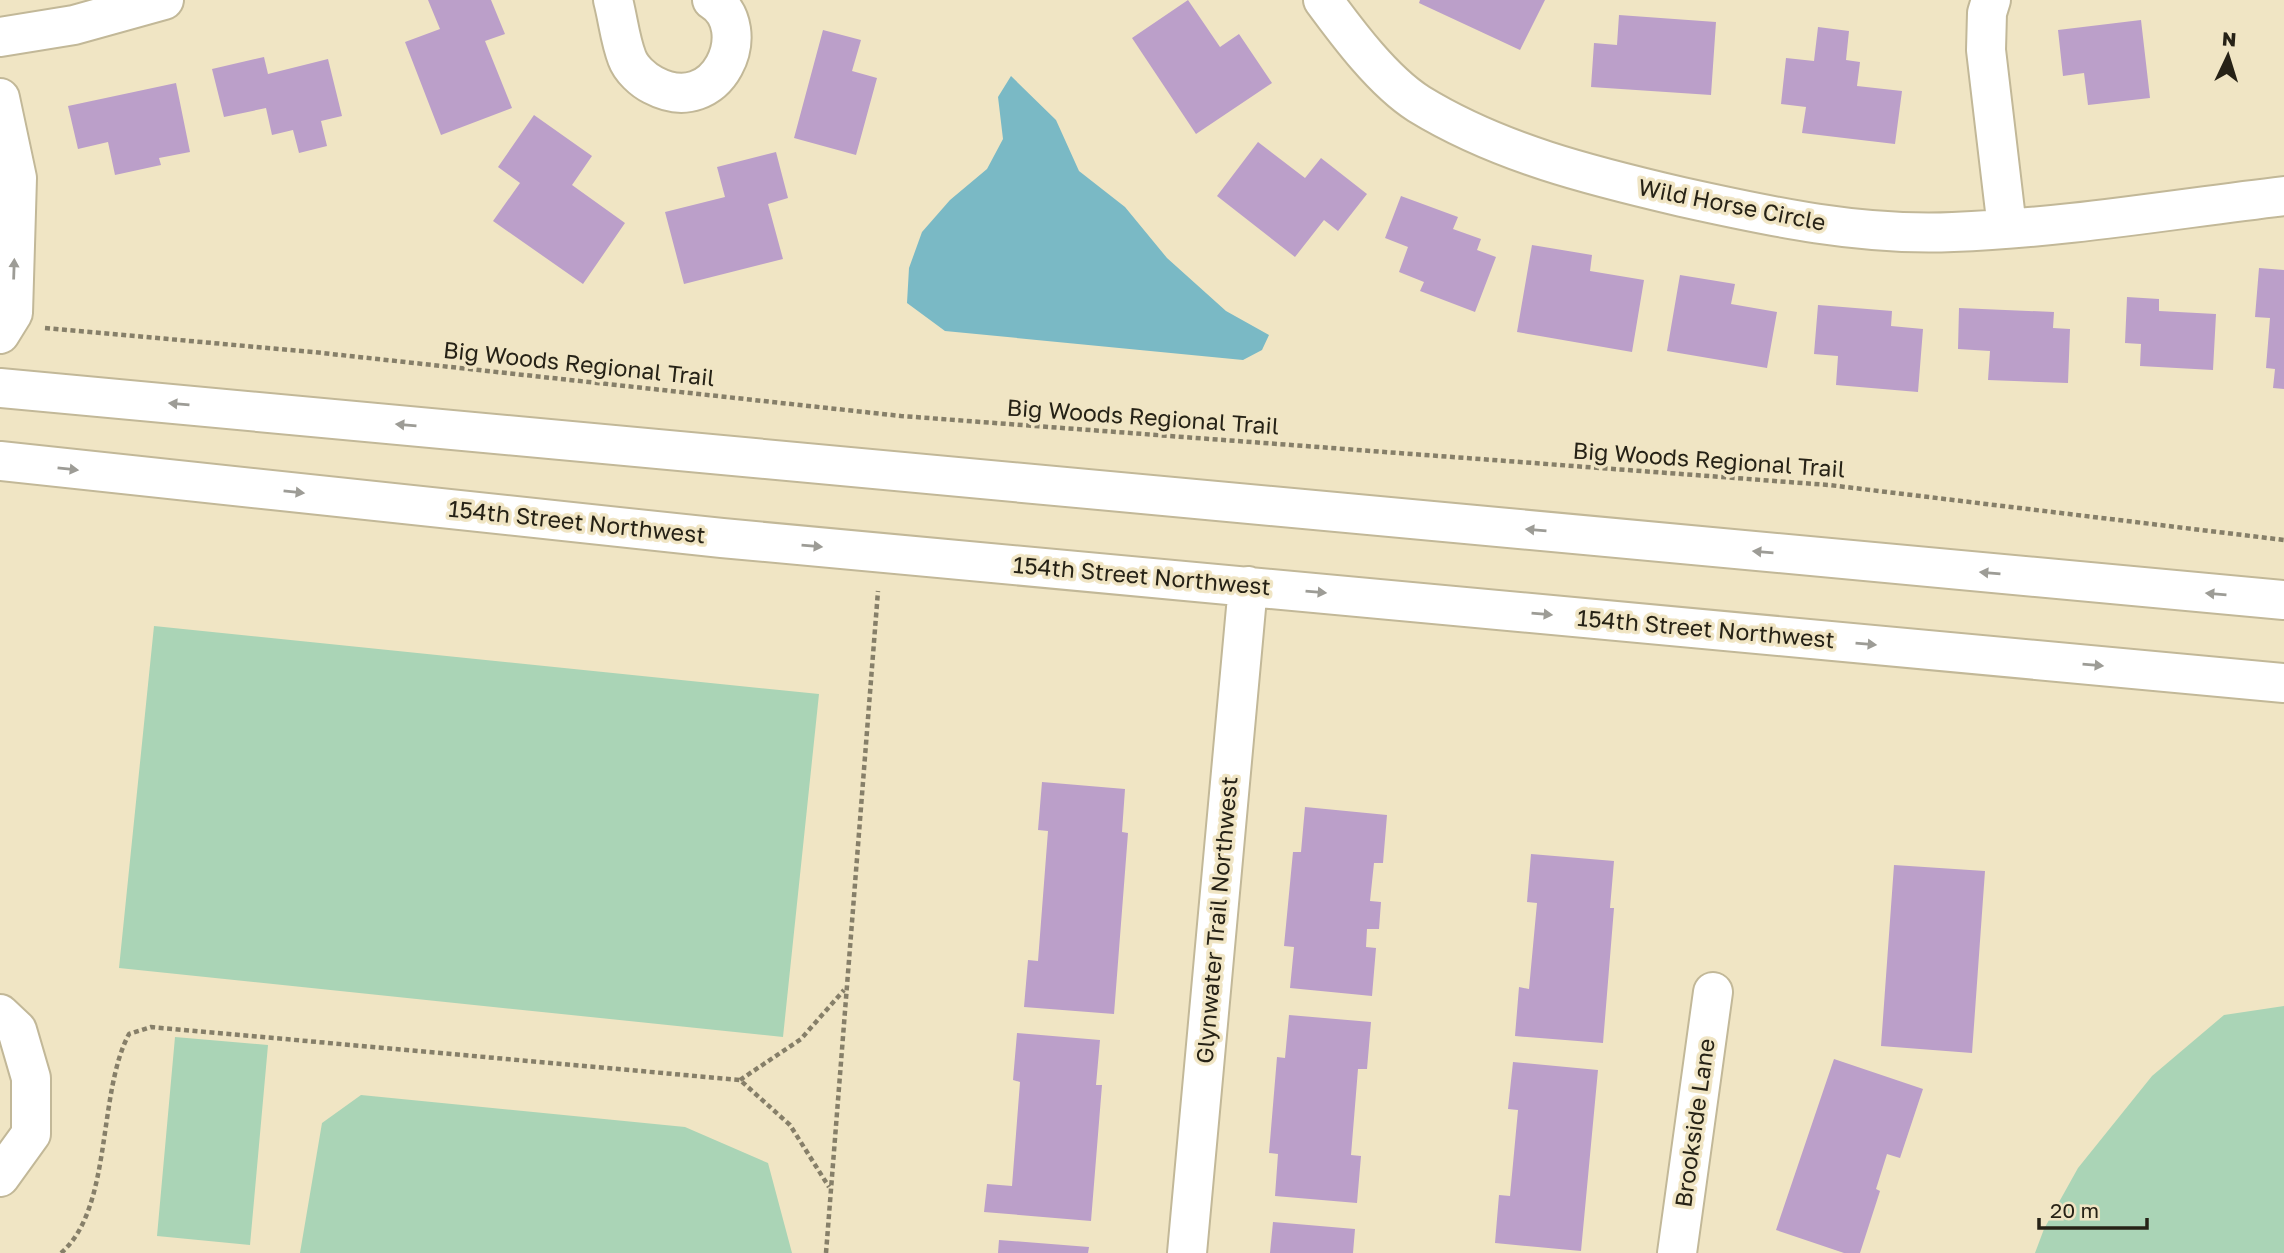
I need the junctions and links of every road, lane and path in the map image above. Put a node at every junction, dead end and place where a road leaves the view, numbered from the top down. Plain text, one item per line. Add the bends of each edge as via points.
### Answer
1 (164, 0) edge
2 (613, 0) edge
3 (712, 0) edge
4 (1323, 0) edge
5 (1991, 0) edge
6 (0, 37) edge
7 (0, 98) edge
8 (2284, 196) edge
9 (2007, 228) junction
10 (3, 329) edge
11 (0, 387) edge
12 (0, 461) edge
13 (2284, 540) edge
14 (879, 585) dead end
15 (1248, 586) junction
16 (2284, 600) edge
17 (2284, 683) edge
18 (845, 989) junction
19 (1713, 992) dead end
20 (0, 1014) edge
21 (740, 1080) junction
22 (0, 1177) edge
23 (829, 1187) junction
24 (61, 1253) edge
25 (826, 1253) edge
26 (1187, 1253) edge
27 (1677, 1253) edge

1 - 6 street via 74,25
2 - 3 street via 628,61 644,80 667,92 695,93 716,78 730,55 732,31
4 - 9 street, Wild Horse Circle via 1358,48 1418,103 1503,146 1597,177 1787,221 1881,231
5 - 9 street via 1986,50
10 -> 7 street via 13,313 17,178
8 - 9 street, Wild Horse Circle
10 - 13 path, Big Woods Regional Trail via 327,354 901,416 1829,485
16 -> 11 street
12 -> 15 street, 154th Street Northwest via 722,538
14 - 18 path
15 -> 17 street, 154th Street Northwest
15 - 26 street, Glynwater Trail Northwest
18 - 21 path via 801,1039
18 - 23 path
19 - 27 street, Brookside Lane
20 - 22 street via 17,1030 31,1078 31,1134
21 - 23 path via 790,1125
21 - 24 path via 151,1027 129,1034 118,1054 97,1181 75,1241
23 - 25 path

